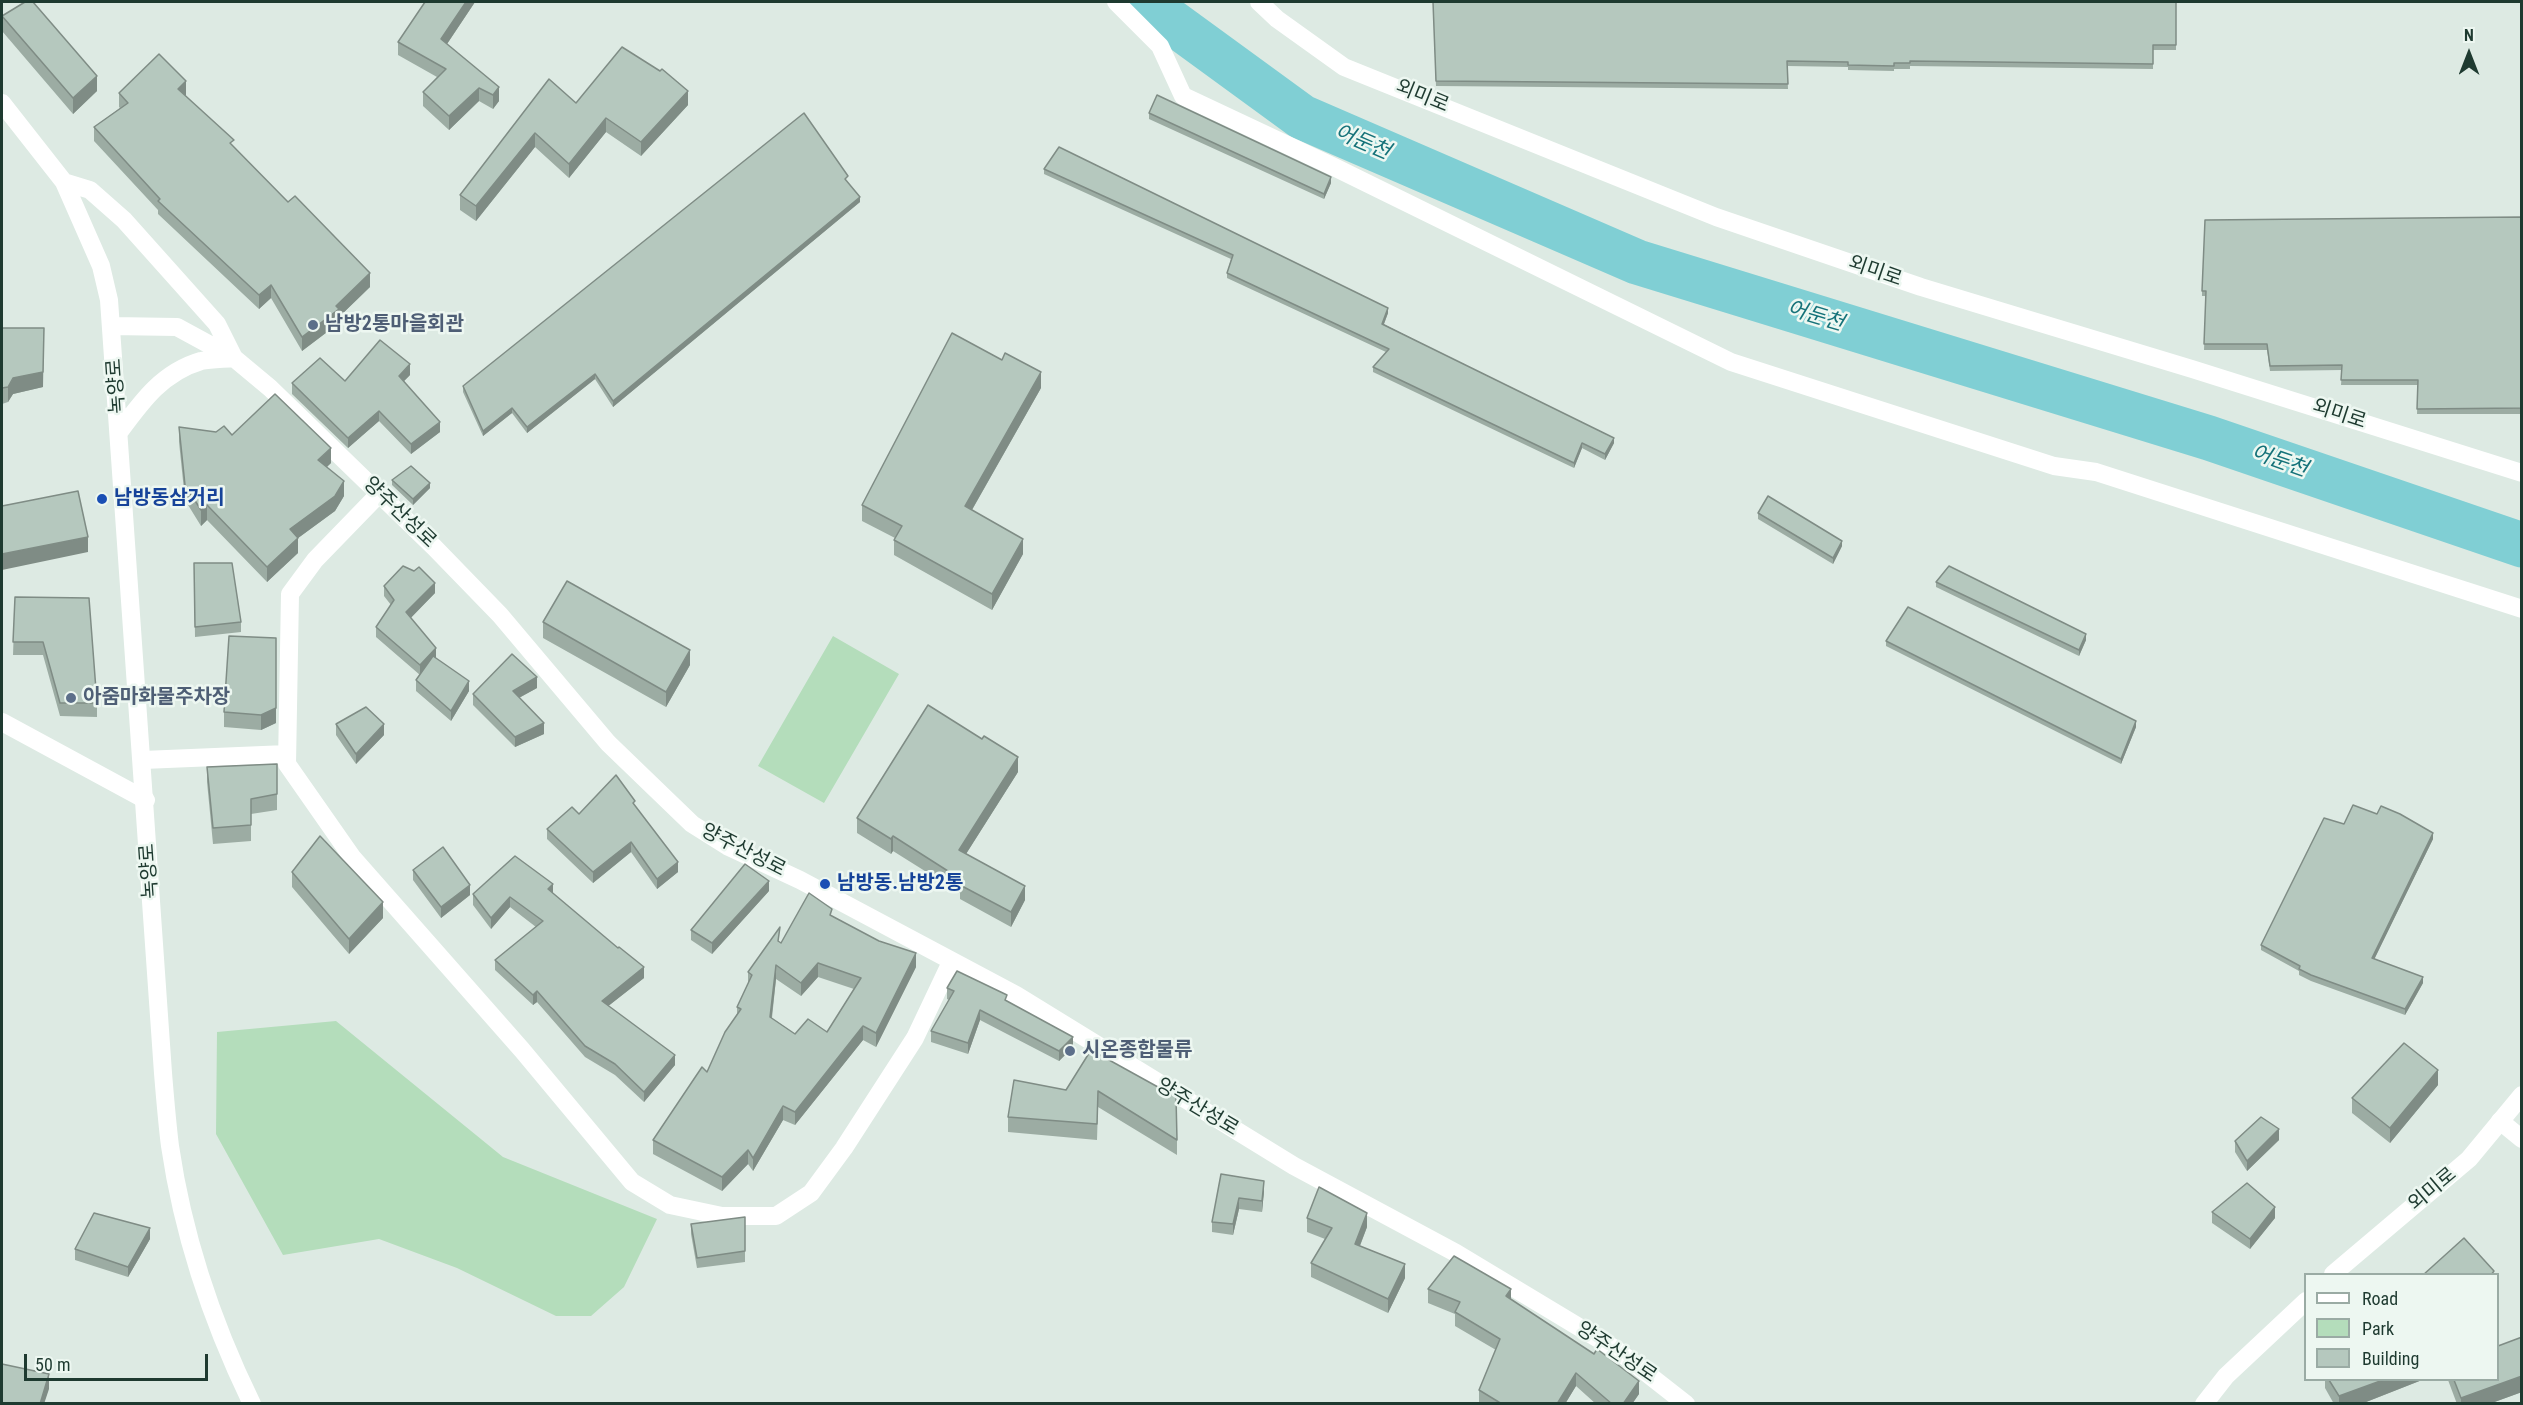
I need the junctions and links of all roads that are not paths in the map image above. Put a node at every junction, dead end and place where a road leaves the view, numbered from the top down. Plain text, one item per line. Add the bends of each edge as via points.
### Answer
1 (1116, 2) edge
2 (1259, 2) edge
3 (2, 103) edge
4 (64, 182) junction
5 (112, 326) junction
6 (234, 358) junction
7 (120, 431) junction
8 (2522, 473) edge
9 (379, 494) junction
10 (2522, 609) edge
11 (2, 722) edge
12 (287, 754) junction
13 (143, 760) junction
14 (146, 801) junction
15 (951, 962) junction
16 (2522, 1095) edge
17 (2500, 1121) junction
18 (2522, 1139) edge
19 (2335, 1273) edge
20 (2304, 1303) edge
21 (252, 1404) edge
22 (1686, 1404) edge
23 (2204, 1404) edge

1 - 10 street via 1160,46 1183,96 1731,362 2054,466 2096,472
2 - 8 street, 외미로 via 1277,20 1344,67 1716,217 1922,287
3 - 4 street
4 - 5 street via 101,266
4 - 6 street via 90,190 124,220 217,324
5 - 6 street, 양주산성로 via 177,327
5 - 7 street, 녹양로
6 - 7 street via 203,361 182,369 149,391
6 - 9 street, 양주산성로
7 - 13 street, 녹양로
9 - 12 street via 315,560 291,594
9 - 15 street, 양주산성로 via 500,615 608,743 692,824
11 - 14 street
12 - 13 street
12 - 15 street via 287,764 352,857 632,1182 670,1205 722,1216 776,1216 811,1193 915,1038
13 - 14 street, 녹양로
14 - 21 street, 녹양로 via 170,1146 204,1290
15 - 22 street, 양주산성로 via 1016,995 1294,1166 1456,1253 1617,1350
16 - 17 street, 외미로
17 - 18 street
17 - 19 street, 외미로 via 2469,1159
20 - 23 street via 2226,1376

